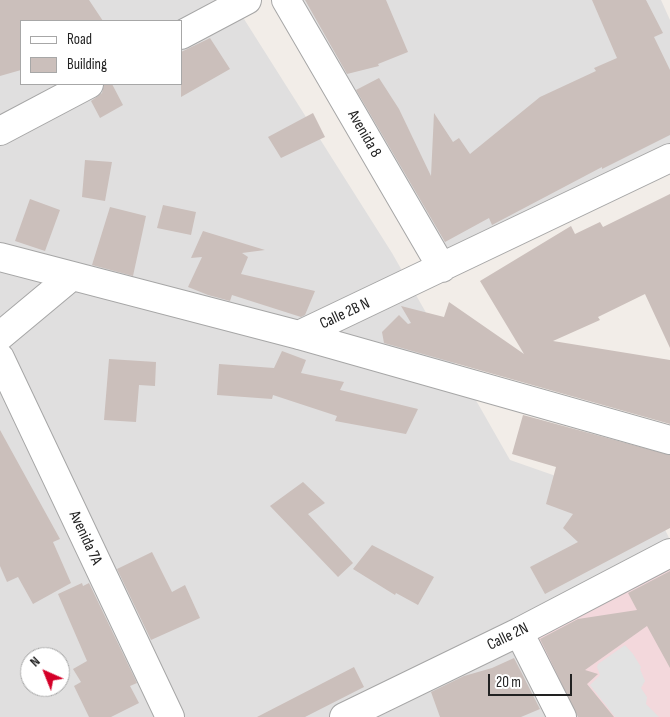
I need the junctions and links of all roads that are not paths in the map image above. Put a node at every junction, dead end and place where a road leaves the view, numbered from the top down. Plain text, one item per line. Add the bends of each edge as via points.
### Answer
1 (247, 0) edge
2 (286, 0) edge
3 (182, 34) edge
4 (87, 85) edge
5 (0, 131) edge
6 (670, 158) edge
7 (0, 257) edge
8 (442, 268) junction
9 (72, 276) junction
10 (299, 335) junction
11 (0, 336) edge
12 (0, 358) edge
13 (670, 440) edge
14 (670, 553) edge
15 (519, 632) junction
16 (170, 717) edge
17 (344, 717) edge
18 (562, 717) edge

1 - 3 street
2 - 8 street, Avenida 8
4 - 5 street
6 - 8 street, Calle 2B N
7 - 9 street, Calle 2B N
8 - 10 street, Calle 2B N
9 - 10 street, Calle 2B N
9 - 11 street
10 - 13 street
12 - 16 street, Avenida 7A
14 - 15 street, Calle 2N
15 - 17 street, Calle 2N
15 - 18 street

